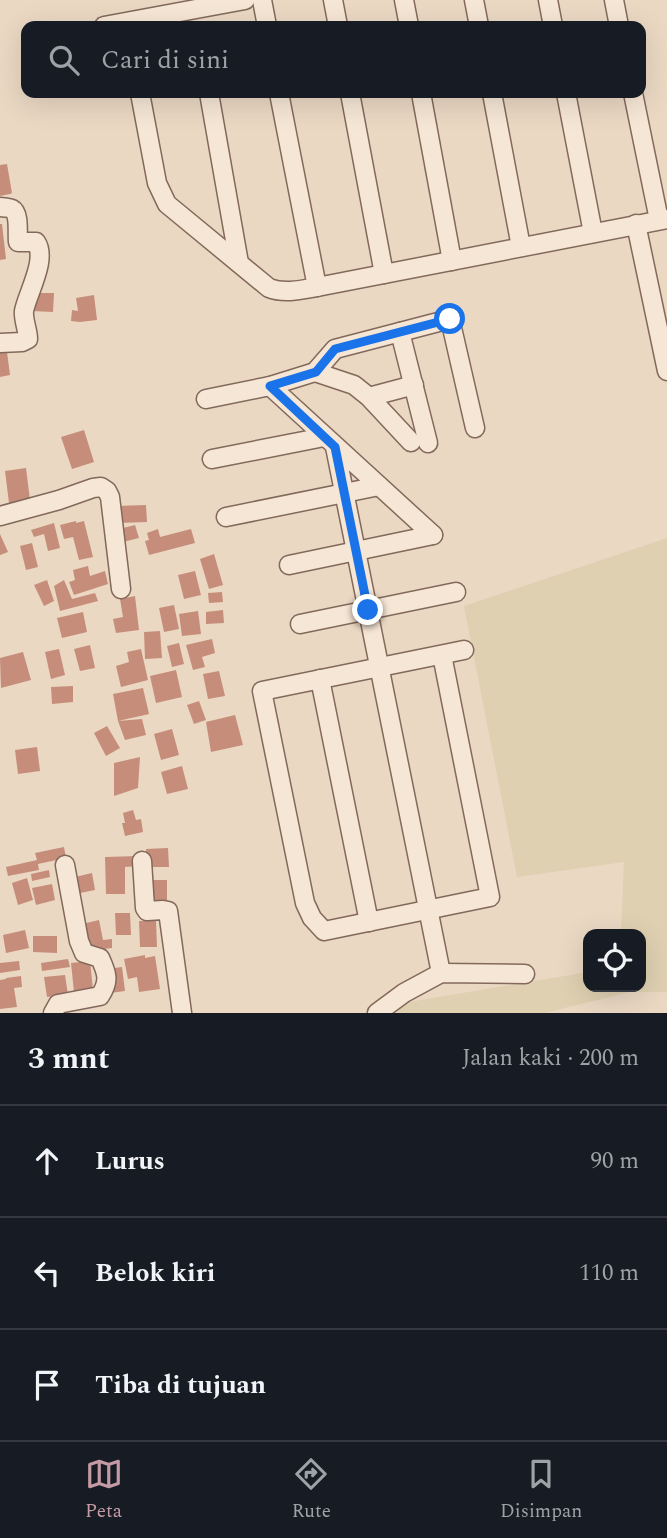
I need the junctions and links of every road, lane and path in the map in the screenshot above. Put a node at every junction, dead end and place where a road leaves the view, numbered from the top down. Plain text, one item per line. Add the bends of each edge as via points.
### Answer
1 (245, 0) edge
2 (262, 0) edge
3 (333, 0) edge
4 (404, 0) edge
5 (474, 0) edge
6 (548, 0) edge
7 (614, 0) edge
8 (196, 18) edge
9 (162, 21) edge
10 (266, 21) edge
11 (337, 21) edge
12 (408, 21) edge
13 (478, 21) edge
14 (552, 21) edge
15 (619, 21) edge
16 (141, 98) edge
17 (210, 98) edge
18 (280, 98) edge
19 (352, 98) edge
20 (422, 98) edge
21 (493, 98) edge
22 (567, 98) edge
23 (634, 98) edge
24 (0, 207) edge
25 (663, 219) edge
26 (636, 224) junction
27 (593, 233) junction
28 (521, 247) junction
29 (452, 261) junction
30 (239, 263) junction
31 (384, 274) junction
32 (317, 287) junction
33 (401, 332) junction
34 (0, 343) edge
35 (667, 370) edge
36 (316, 372) junction
37 (414, 385) junction
38 (270, 386) junction
39 (369, 397) junction
40 (206, 399) dead end
41 (475, 428) dead end
42 (330, 442) junction
43 (212, 459) dead end
44 (379, 486) junction
45 (344, 493) junction
46 (0, 516) edge
47 (226, 517) dead end
48 (356, 551) junction
49 (289, 565) dead end
50 (121, 589) dead end
51 (456, 592) dead end
52 (368, 610) junction
53 (300, 624) dead end
54 (464, 650) dead end
55 (442, 654) junction
56 (379, 667) junction
57 (320, 680) junction
58 (142, 861) dead end
59 (65, 865) dead end
60 (428, 910) junction
61 (369, 922) junction
62 (441, 973) junction
63 (525, 974) dead end
64 (53, 1013) edge
65 (182, 1013) edge
66 (377, 1013) edge

1 - 8 street
2 - 10 street
3 - 11 street
4 - 12 street
5 - 13 street
6 - 14 street
7 - 15 street
8 - 9 street
16 - 30 street via 162,195 175,212
17 - 30 street
18 - 32 street
19 - 31 street
20 - 29 street
21 - 28 street
22 - 27 street
23 - 25 street
24 - 34 street via 15,211 18,242 36,242 39,249 36,281 24,313 28,339
25 - 26 street
26 - 27 street
26 - 35 street
27 - 28 street
28 - 29 street
29 - 31 street
30 - 32 street via 276,291
31 - 32 street
33 - 36 street via 335,349
33 - 37 street
33 - 41 street via 450,319
36 - 38 street
36 - 39 street via 354,385
37 - 39 street
37 - 39 street via 420,443
38 - 40 street
38 - 42 street
42 - 43 street
42 - 44 street
42 - 45 street
44 - 45 street
44 - 48 street via 433,535
45 - 47 street
45 - 48 street
46 - 50 street via 101,487 110,497
48 - 49 street
48 - 52 street
51 - 52 street
52 - 53 street
52 - 56 street
54 - 55 street
55 - 56 street
55 - 60 street via 491,897
56 - 57 street
56 - 60 street
57 - 61 street
57 - 61 street via 262,691 305,903 324,931
58 - 65 street via 145,908 168,911
59 - 64 street via 79,940 84,953 100,958 107,978 100,996 58,1004
60 - 61 street
60 - 62 street
62 - 63 street
62 - 66 street

